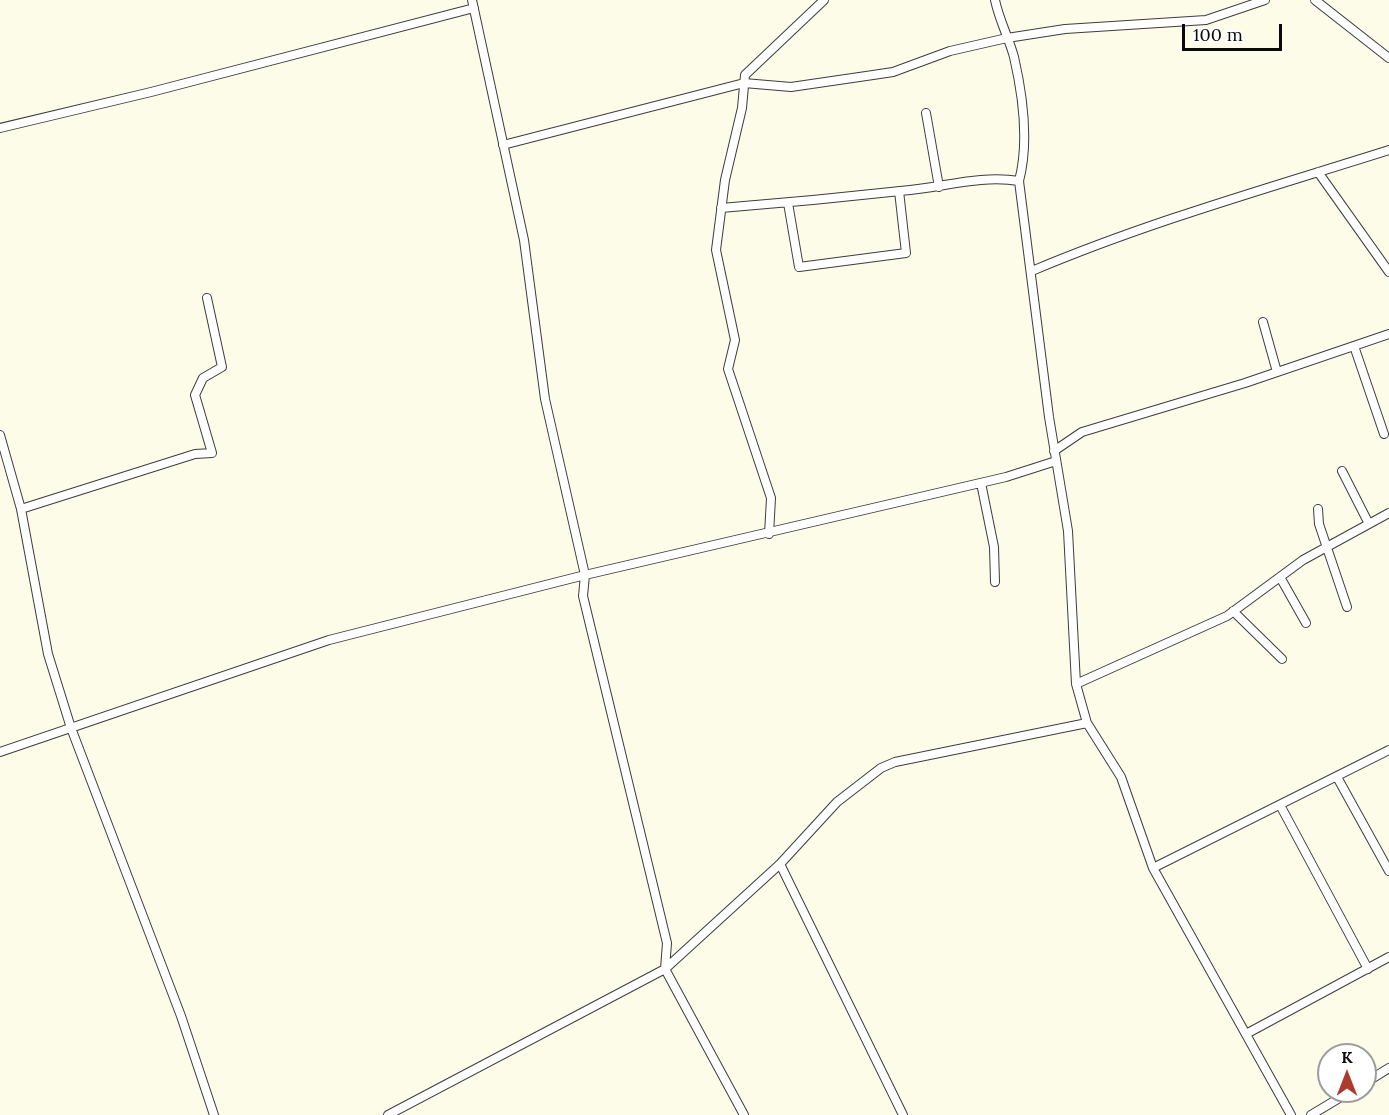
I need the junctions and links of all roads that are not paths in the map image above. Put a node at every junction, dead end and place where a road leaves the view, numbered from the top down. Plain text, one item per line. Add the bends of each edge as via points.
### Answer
1 (824, 0) edge
2 (995, 0) edge
3 (1265, 0) edge
4 (1315, 0) edge
5 (472, 4) edge
6 (1007, 38) junction
7 (1389, 58) edge
8 (744, 83) junction
9 (926, 113) dead end
10 (0, 128) edge
11 (503, 144) junction
12 (1389, 150) edge
13 (1318, 172) junction
14 (1019, 181) junction
15 (939, 187) junction
16 (899, 191) junction
17 (788, 203) junction
18 (721, 208) junction
19 (1032, 271) junction
20 (1389, 272) edge
21 (207, 298) dead end
22 (1263, 322) dead end
23 (1389, 333) edge
24 (1354, 346) junction
25 (1277, 372) junction
26 (1384, 434) dead end
27 (0, 435) edge
28 (1054, 451) junction
29 (1056, 461) junction
30 (1342, 471) dead end
31 (981, 483) junction
32 (21, 508) junction
33 (1318, 509) dead end
34 (1389, 513) edge
35 (1369, 524) junction
36 (769, 534) junction
37 (1327, 547) junction
38 (585, 575) junction
39 (1280, 577) junction
40 (995, 582) dead end
41 (1347, 607) dead end
42 (1233, 611) junction
43 (1306, 623) dead end
44 (1282, 659) dead end
45 (1076, 684) junction
46 (1087, 723) junction
47 (71, 728) junction
48 (1389, 750) edge
49 (0, 752) edge
50 (1337, 777) junction
51 (1280, 806) junction
52 (780, 864) junction
53 (1153, 868) junction
54 (1389, 871) edge
55 (1389, 957) edge
56 (665, 969) junction
57 (1368, 969) junction
58 (1246, 1034) junction
59 (1331, 1103) edge
60 (214, 1115) edge
61 (388, 1115) edge
62 (744, 1115) edge
63 (903, 1115) edge
64 (1291, 1115) edge
65 (1311, 1115) edge

1 - 8 street via 765,53 745,75
2 - 6 street
3 - 6 street via 1206,20 1065,29
4 - 7 street
5 - 10 street via 151,92
5 - 11 street
6 - 8 street via 950,51 893,72 791,87
6 - 14 street via 1014,57 1026,156
8 - 11 street
8 - 18 street
9 - 15 street
11 - 38 street via 524,240 546,399
12 - 13 street
13 - 19 street via 1096,243
13 - 20 street
14 - 15 street via 995,177
14 - 19 street
15 - 16 street
16 - 17 street
16 - 17 street via 906,253 799,267
17 - 18 street
18 - 36 street via 716,250 735,340 728,369 771,498
19 - 28 street
21 - 32 street via 222,367 203,378 195,395 212,453 195,454
22 - 25 street
23 - 24 street
24 - 25 street
24 - 26 street
25 - 28 street via 1082,432
27 - 32 street
28 - 29 street
29 - 31 street
29 - 45 street via 1068,531
30 - 35 street
31 - 36 street
31 - 40 street via 994,547
32 - 47 street via 48,654
33 - 37 street
34 - 35 street
35 - 37 street
36 - 38 street
37 - 39 street
37 - 41 street
38 - 47 street via 328,640
38 - 56 street via 583,596 668,943
39 - 42 street
39 - 43 street
42 - 44 street
42 - 45 street
45 - 46 street
46 - 52 street via 881,768 837,802
46 - 53 street via 1121,777
47 - 49 street
47 - 60 street via 181,1016
48 - 50 street
50 - 51 street
50 - 54 street
51 - 53 street
51 - 57 street
52 - 56 street
52 - 63 street
53 - 58 street
55 - 57 street
56 - 61 street
56 - 62 street
57 - 58 street
58 - 64 street
59 - 65 street

